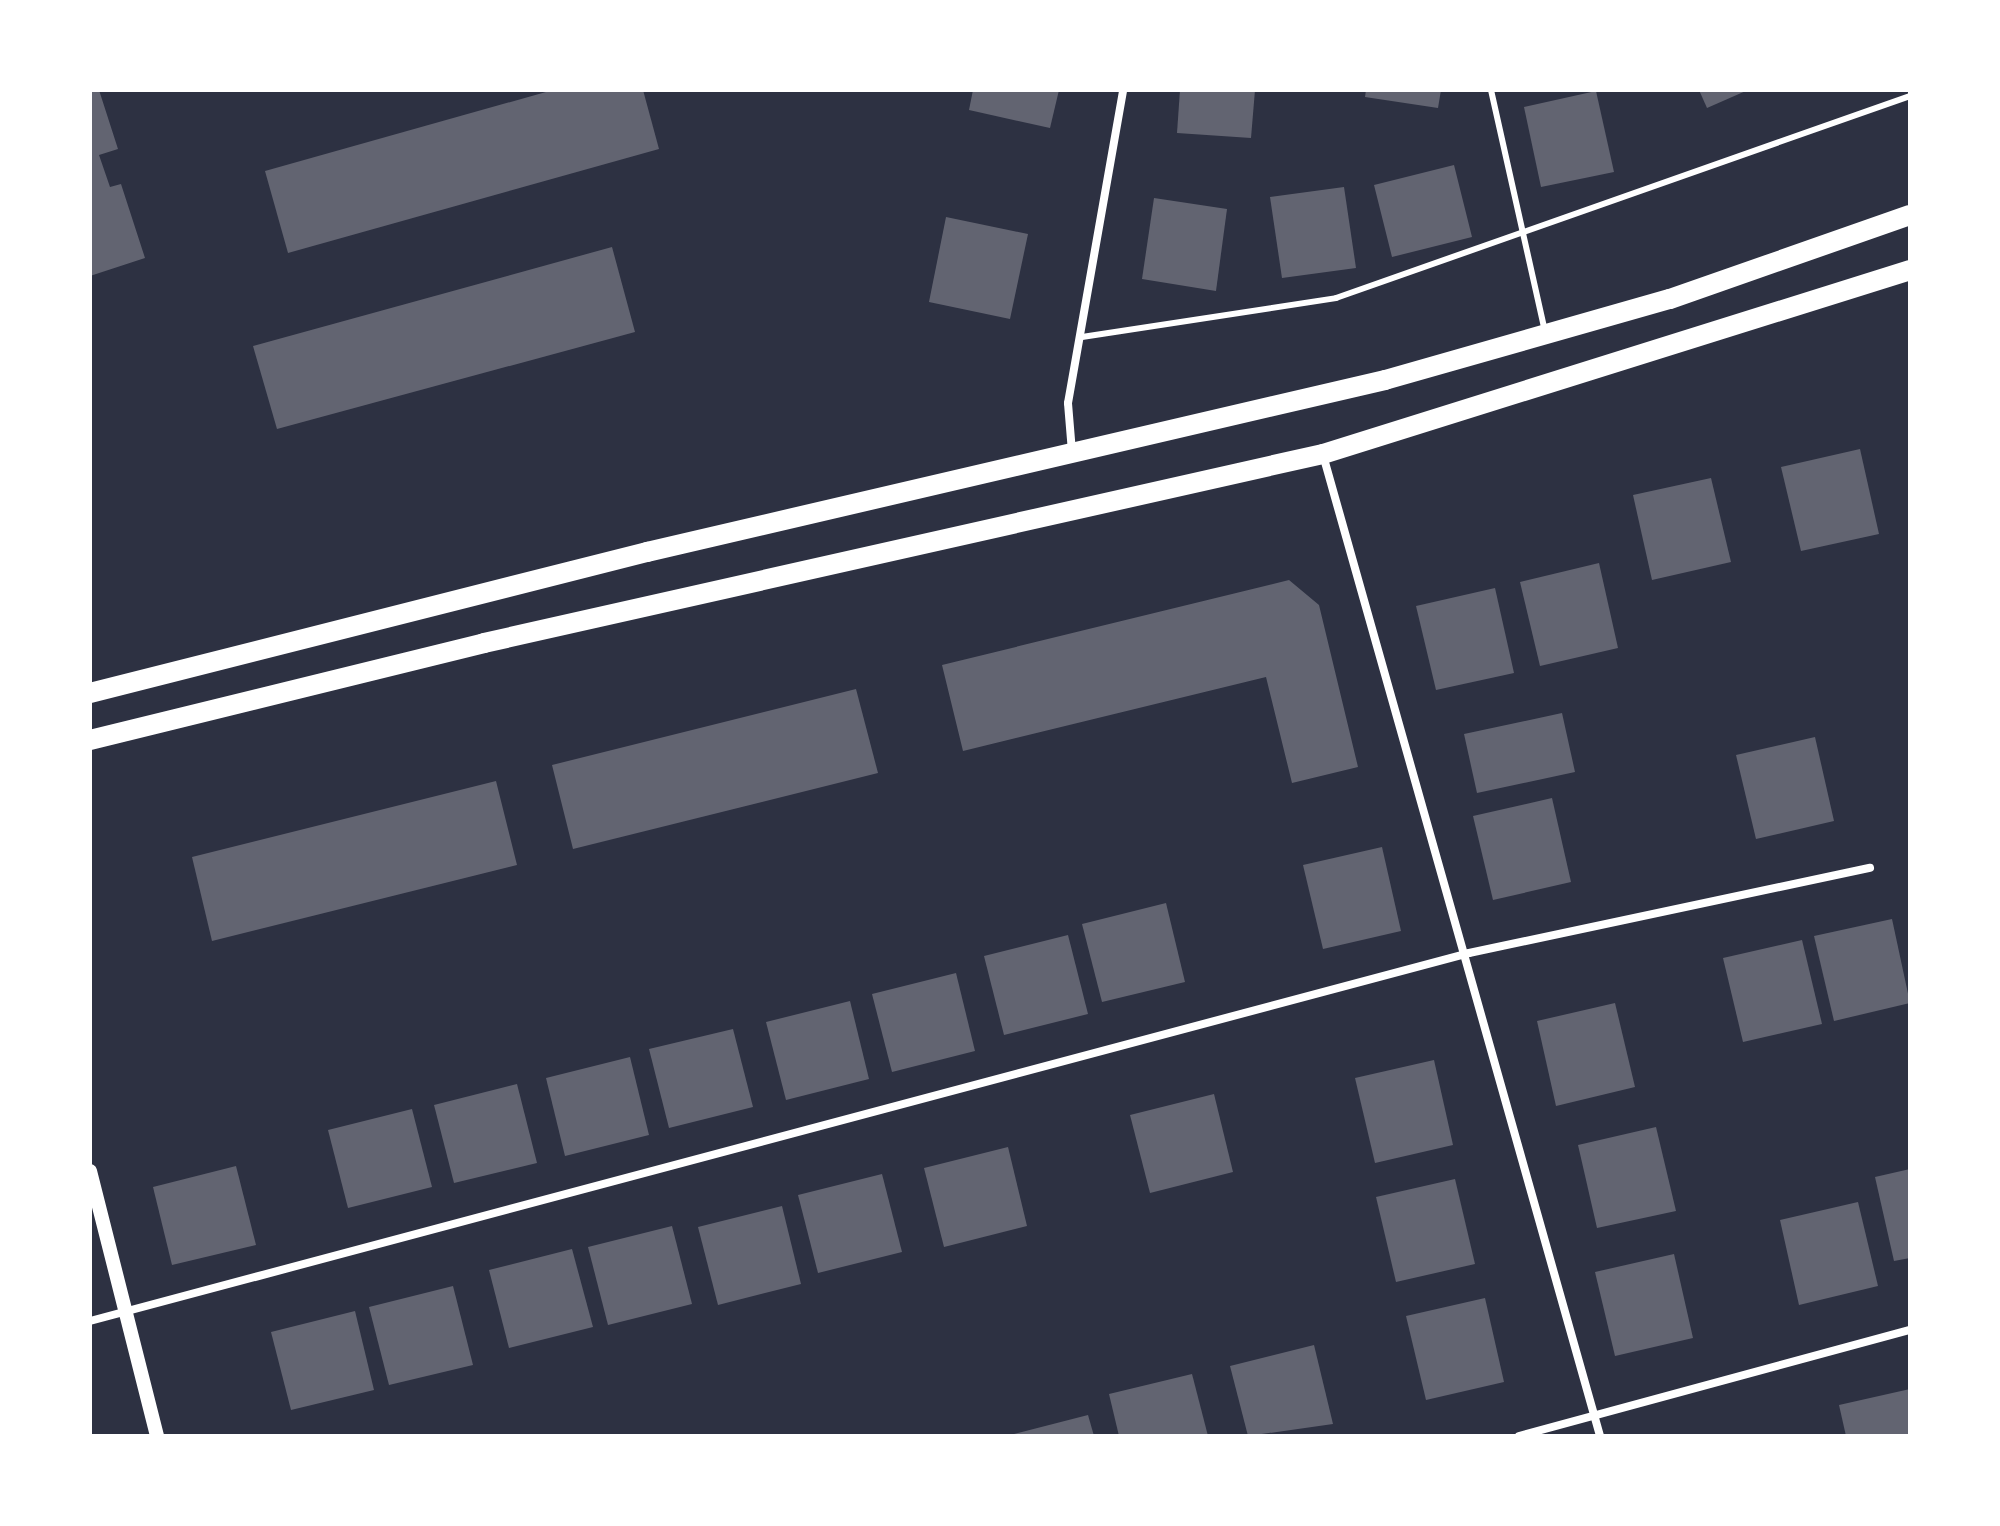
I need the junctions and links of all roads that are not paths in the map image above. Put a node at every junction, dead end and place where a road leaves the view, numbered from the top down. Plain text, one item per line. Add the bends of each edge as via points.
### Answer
1 (1123, 90) edge
2 (1491, 90) edge
3 (1910, 96) edge
4 (1910, 215) edge
5 (1518, 233) junction
6 (1910, 270) edge
7 (1545, 334) junction
8 (1082, 337) junction
9 (1323, 454) junction
10 (1072, 456) junction
11 (90, 693) edge
12 (90, 740) edge
13 (1870, 868) dead end
14 (1469, 953) junction
15 (90, 1171) edge
16 (126, 1312) junction
17 (90, 1321) edge
18 (1910, 1330) edge
19 (1595, 1416) junction
20 (157, 1436) edge
21 (1519, 1436) edge
22 (1600, 1436) edge

1 - 8 street
2 - 5 lane
3 - 5 lane
4 - 7 main road
5 - 7 lane
5 - 8 lane via 1336,298
6 - 9 main road
7 - 10 main road
8 - 10 street via 1068,403
9 - 12 main road via 484,643
9 - 14 street
10 - 11 main road via 647,552
13 - 14 street
14 - 16 street
14 - 19 street
15 - 16 street
16 - 17 street
16 - 20 street
18 - 19 street
19 - 21 street
19 - 22 street

